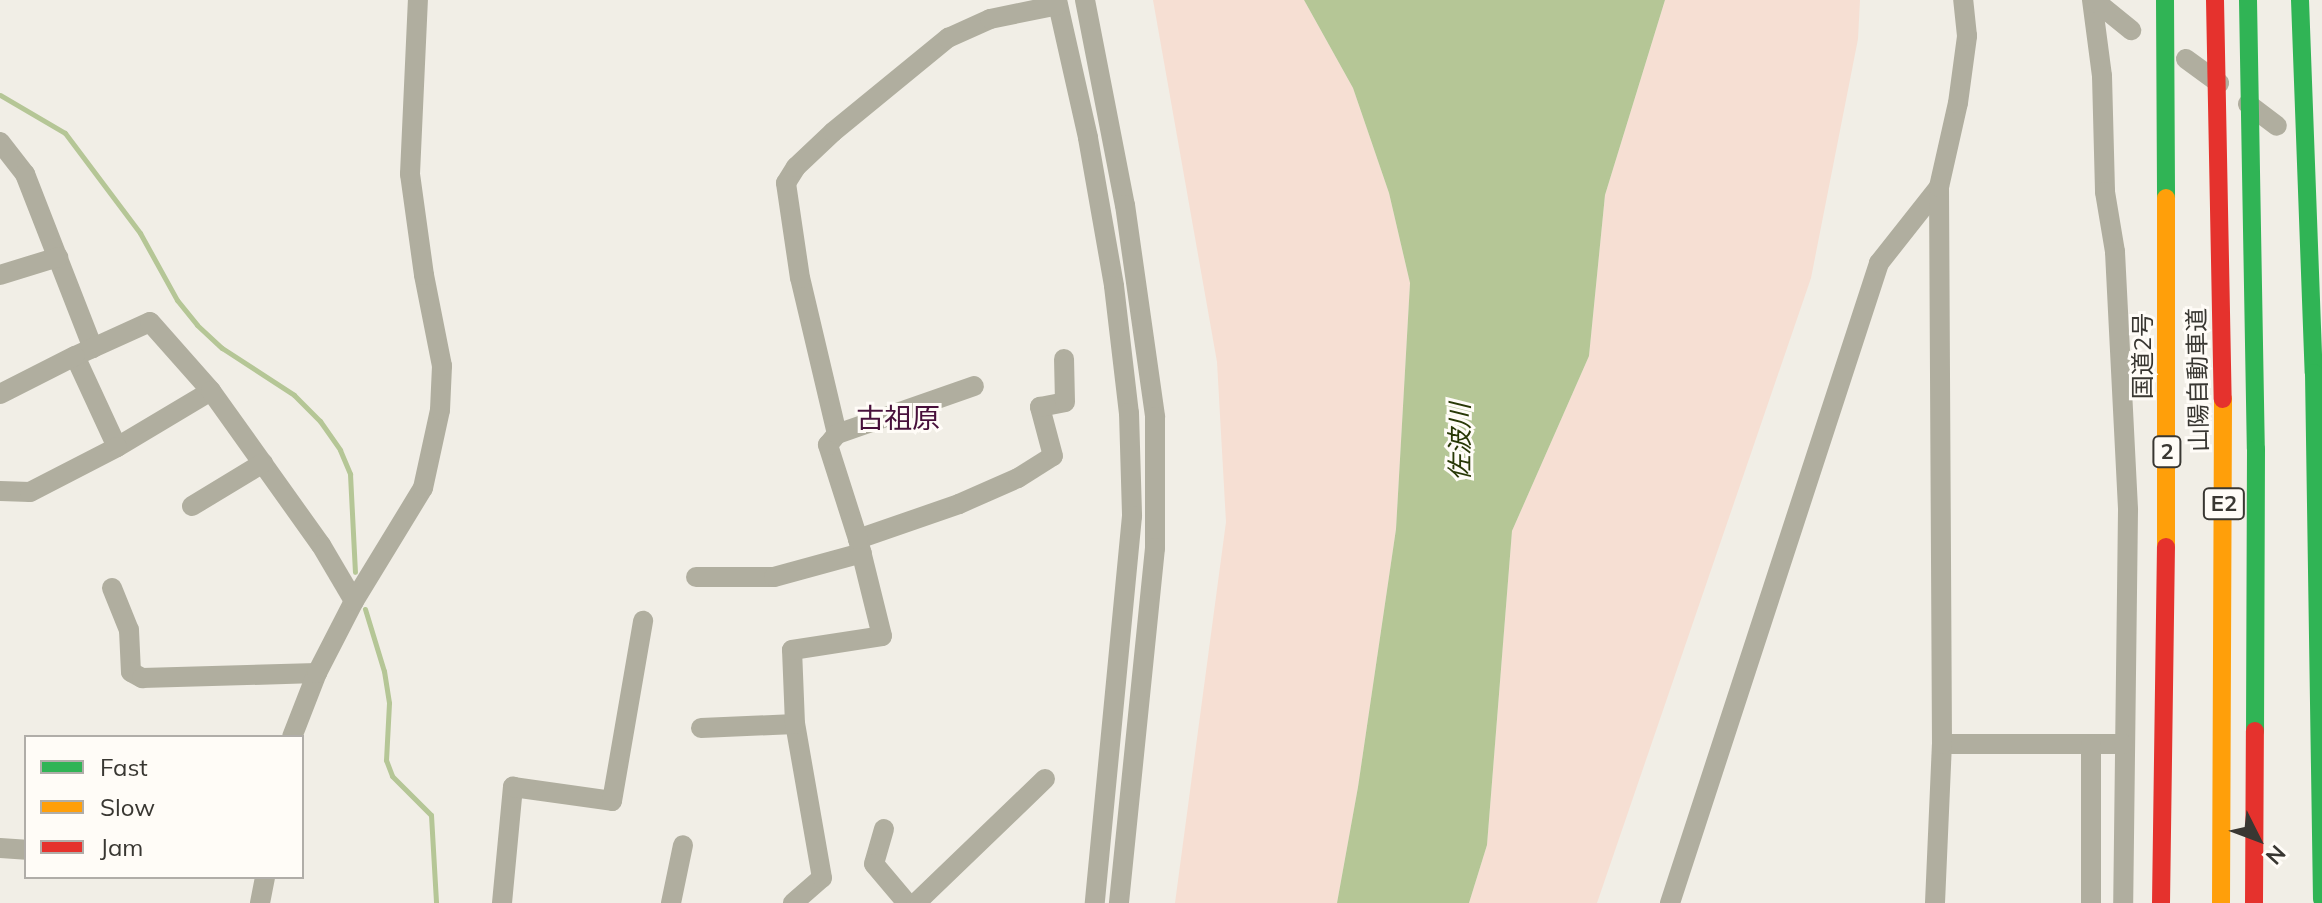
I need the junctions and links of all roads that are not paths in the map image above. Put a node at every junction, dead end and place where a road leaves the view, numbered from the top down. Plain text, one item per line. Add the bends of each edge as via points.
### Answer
1 (418, 0) edge
2 (1085, 0) edge
3 (1963, 0) edge
4 (2093, 0) edge
5 (2165, 0) edge
6 (2215, 0) edge
7 (2248, 0) edge
8 (2300, 0) edge
9 (1058, 2) edge
10 (2131, 30) dead end
11 (2186, 59) dead end
12 (2277, 126) dead end
13 (0, 142) edge
14 (1939, 187) junction
15 (58, 257) junction
16 (0, 275) edge
17 (84, 352) junction
18 (1064, 359) dead end
19 (974, 386) dead end
20 (211, 391) junction
21 (0, 394) edge
22 (837, 434) junction
23 (117, 447) junction
24 (263, 463) junction
25 (0, 491) edge
26 (192, 506) dead end
27 (860, 546) junction
28 (696, 577) dead end
29 (112, 588) dead end
30 (354, 601) junction
31 (643, 621) dead end
32 (317, 673) junction
33 (795, 724) junction
34 (701, 728) dead end
35 (293, 735) edge
36 (1942, 744) junction
37 (2123, 744) junction
38 (2091, 745) junction
39 (1045, 779) dead end
40 (884, 829) dead end
41 (683, 845) dead end
42 (0, 848) edge
43 (24, 850) edge
44 (265, 879) edge
45 (2322, 899) edge
46 (260, 903) edge
47 (502, 903) edge
48 (671, 903) edge
49 (793, 903) edge
50 (907, 903) edge
51 (916, 903) edge
52 (1095, 903) edge
53 (1119, 903) edge
54 (1670, 903) edge
55 (1935, 903) edge
56 (2091, 903) edge
57 (2123, 903) edge
58 (2161, 903) edge
59 (2221, 903) edge
60 (2254, 903) edge

1 - 30 street via 410,174 442,366 440,410 423,488
2 - 53 street via 1125,205 1155,417 1155,548
3 - 14 street via 1967,36
4 - 10 street
4 - 37 street via 2102,76 2105,192 2115,252 2128,510
5 - 58 highway, 国道2号 / 2
6 - 59 highway, 山陽自動車道 / E2 via 2224,452
7 - 60 highway, E2 via 2256,449
8 - 45 highway via 2314,373
9 - 22 street via 990,19 948,38 833,132 786,183 800,278
9 - 52 street via 1114,286 1129,413 1132,516
11 - 12 street
13 - 15 street via 25,174
14 - 36 street
14 - 54 street via 1879,263
15 - 16 street
15 - 17 street
17 - 20 street via 150,322
17 - 21 street
17 - 23 street
18 - 27 street via 1065,402 1040,407 1053,456 1018,478
19 - 22 street
20 - 23 street
20 - 24 street
22 - 27 street via 828,445
23 - 25 street via 30,492
24 - 26 street
24 - 30 street
27 - 28 street via 774,577
27 - 33 street via 882,636 792,650
29 - 32 street via 129,630 131,672 142,678
30 - 32 street
31 - 47 street via 612,801 513,787
32 - 35 street
33 - 34 street
33 - 49 street via 822,878
36 - 38 street
36 - 55 street
37 - 38 street
37 - 57 street
38 - 56 street
39 - 51 street
40 - 50 street via 874,864
41 - 48 street
42 - 43 street
44 - 46 street

